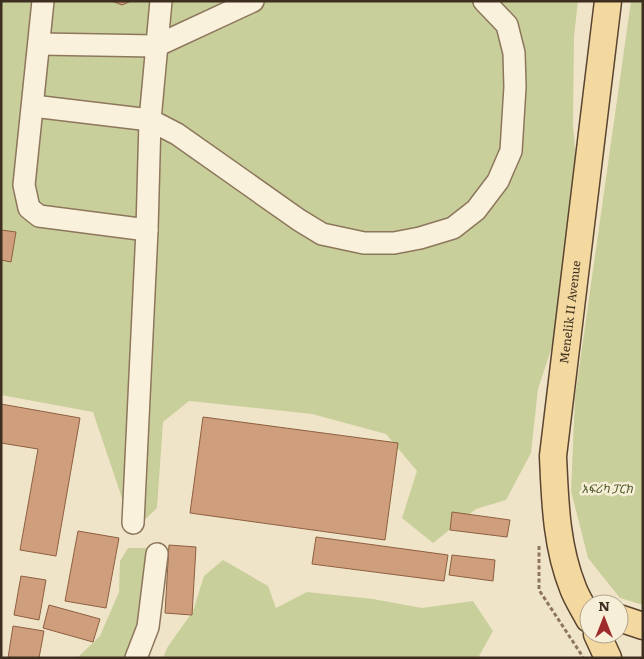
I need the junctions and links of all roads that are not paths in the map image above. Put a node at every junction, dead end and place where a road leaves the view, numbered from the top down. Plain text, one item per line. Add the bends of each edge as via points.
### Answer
1 (44, 1) edge
2 (161, 1) edge
3 (253, 1) edge
4 (484, 1) edge
5 (608, 1) edge
6 (40, 44) junction
7 (156, 46) junction
8 (33, 106) junction
9 (150, 120) junction
10 (147, 230) junction
11 (133, 523) dead end
12 (157, 554) dead end
13 (573, 588) junction
14 (582, 594) edge
15 (579, 600) edge
16 (629, 621) edge
17 (643, 626) edge
18 (602, 644) edge
19 (136, 658) edge
20 (608, 658) edge

1 - 6 lane
2 - 7 lane
3 - 7 lane
4 - 9 lane via 507,25 514,53 511,151 498,181 476,210 453,228 394,243 364,243 322,234 178,134
5 - 13 main road, Menelik II Avenue via 553,456 560,547
6 - 7 lane
6 - 8 lane
7 - 9 lane
8 - 9 lane
8 - 10 lane via 24,185 29,208 39,216
9 - 10 lane
10 - 11 lane
12 - 19 lane via 148,627
13 - 14 main road
13 - 15 main road, Menelik II Avenue
16 - 17 main road
18 - 20 main road

